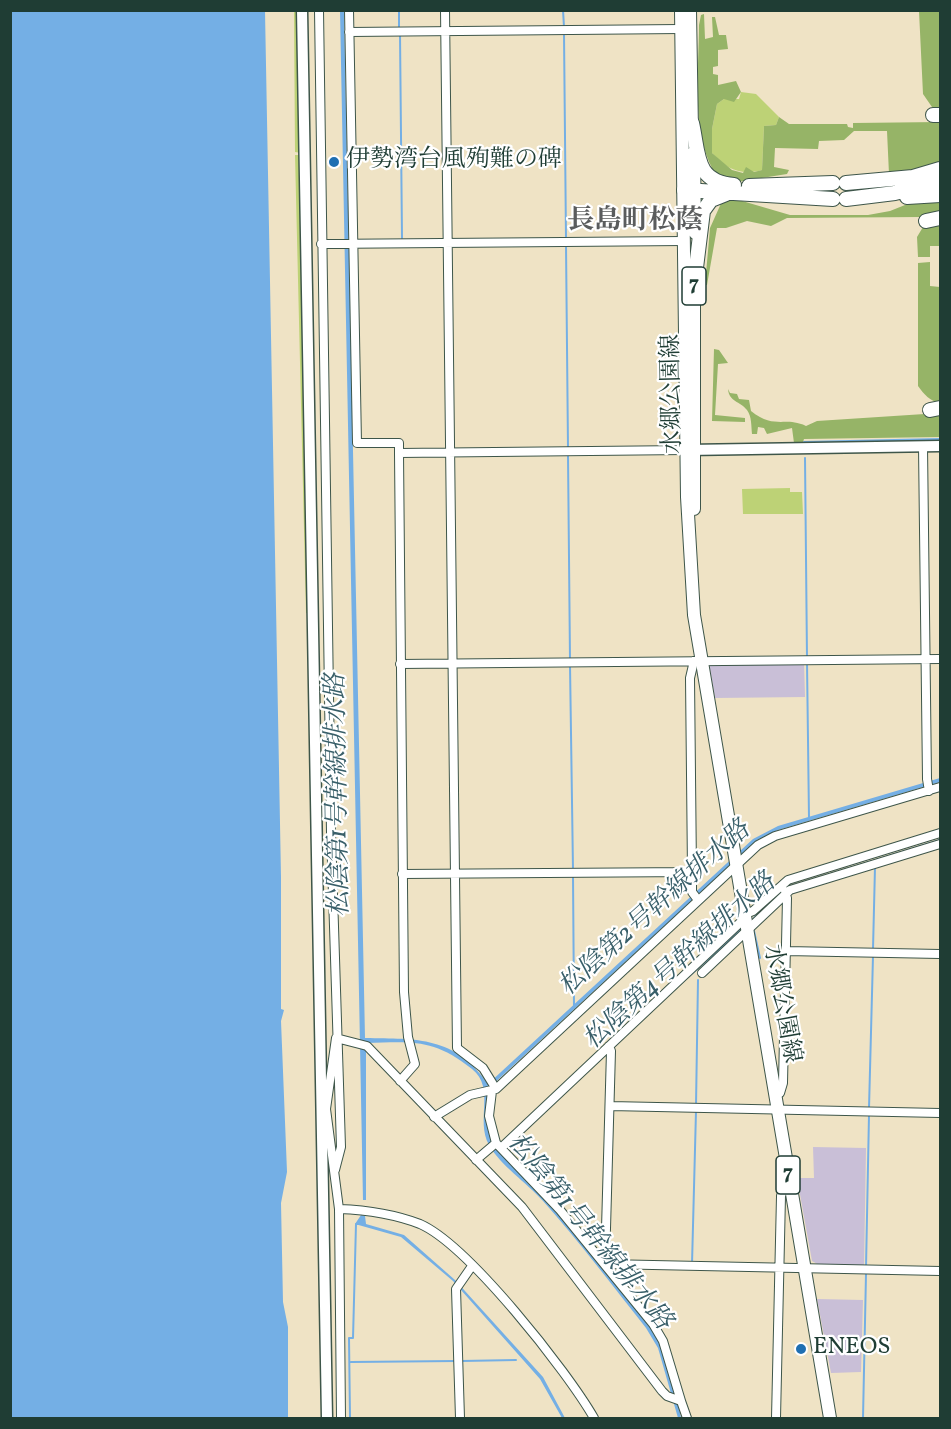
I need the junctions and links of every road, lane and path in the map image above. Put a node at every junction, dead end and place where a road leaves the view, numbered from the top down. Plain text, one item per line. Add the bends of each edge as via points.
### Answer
1 (302, 10) edge
2 (320, 10) edge
3 (349, 10) edge
4 (445, 10) edge
5 (681, 10) edge
6 (690, 10) edge
7 (681, 29) junction
8 (445, 31) junction
9 (349, 32) junction
10 (692, 123) junction
11 (940, 169) edge
12 (940, 182) edge
13 (691, 190) junction
14 (746, 190) junction
15 (940, 195) edge
16 (861, 199) junction
17 (940, 218) edge
18 (926, 221) dead end
19 (684, 241) junction
20 (321, 244) junction
21 (448, 244) junction
22 (353, 245) junction
23 (694, 284) junction
24 (923, 446) junction
25 (940, 446) edge
26 (691, 450) junction
27 (399, 453) junction
28 (450, 453) junction
29 (926, 659) junction
30 (940, 659) edge
31 (697, 661) junction
32 (400, 664) junction
33 (453, 664) junction
34 (928, 787) junction
35 (940, 787) edge
36 (940, 834) edge
37 (940, 844) edge
38 (734, 861) junction
39 (692, 872) junction
40 (402, 874) junction
41 (455, 874) junction
42 (784, 890) junction
43 (696, 897) junction
44 (745, 924) junction
45 (786, 951) junction
46 (940, 954) edge
47 (702, 973) dead end
48 (336, 1038) junction
49 (610, 1048) junction
50 (400, 1081) junction
51 (491, 1089) junction
52 (775, 1095) junction
53 (610, 1106) junction
54 (324, 1109) junction
55 (777, 1109) junction
56 (940, 1113) edge
57 (434, 1117) junction
58 (495, 1146) junction
59 (476, 1161) junction
60 (335, 1170) junction
61 (788, 1176) junction
62 (339, 1209) junction
63 (605, 1264) junction
64 (472, 1266) junction
65 (779, 1268) junction
66 (805, 1269) junction
67 (940, 1271) edge
68 (680, 1400) junction
69 (327, 1419) edge
70 (341, 1419) edge
71 (460, 1419) edge
72 (594, 1419) edge
73 (687, 1419) edge
74 (776, 1419) edge
75 (830, 1419) edge

1 - 54 street
2 - 20 street
3 - 9 street
4 - 8 street
5 - 7 main road, 水郷公園線 / 7
6 - 10 main road, 水郷公園線 / 7
7 - 8 street
7 - 13 main road, 水郷公園線 / 7
8 - 9 street
8 - 21 street
9 - 22 street
10 - 13 main road, 水郷公園線 / 7
10 - 14 highway via 705,173 722,184
11 - 14 highway via 913,177
12 - 16 highway
13 - 14 highway
13 - 19 main road, 水郷公園線 / 7
13 - 23 main road, 水郷公園線 / 7
14 - 16 highway
14 - 23 highway via 717,196 706,205
15 - 16 highway
17 - 18 highway
19 - 21 street
19 - 26 main road, 水郷公園線 / 7
20 - 22 street
20 - 48 street
21 - 22 street
21 - 28 street
22 - 27 street via 357,443 399,443
23 - 26 main road, 水郷公園線 / 7
24 - 25 street
24 - 26 street
24 - 29 street
26 - 28 street
26 - 31 main road, 水郷公園線 / 7 via 689,561
27 - 28 street
27 - 32 street
28 - 33 street
29 - 30 street
29 - 31 street
29 - 34 street
31 - 33 street
31 - 38 main road, 水郷公園線 / 7
31 - 39 street via 690,678
32 - 33 street
32 - 40 street
33 - 41 street
34 - 35 street
34 - 38 street via 775,836
36 - 42 street via 788,880
37 - 42 street
38 - 43 street
38 - 44 main road, 水郷公園線 / 7
39 - 41 street
39 - 43 street
40 - 41 street
40 - 50 street via 404,993 415,1064
41 - 51 street via 457,1048 483,1068
42 - 44 street
42 - 44 street via 753,911
42 - 45 street
43 - 51 street
44 - 47 street
44 - 49 street
44 - 52 main road, 水郷公園線 / 7
45 - 46 street
45 - 52 street via 783,1083 780,1093
48 - 50 street via 362,1044
48 - 54 street
48 - 60 street via 341,1147
49 - 53 street
49 - 58 street
50 - 57 street
51 - 57 street via 458,1100
51 - 58 street via 489,1116
52 - 55 main road, 水郷公園線 / 7
53 - 55 street
53 - 63 street
54 - 60 street
54 - 69 street
55 - 56 street
55 - 61 main road, 水郷公園線 / 7
57 - 59 street
58 - 59 street
58 - 63 street via 560,1210
59 - 68 street via 522,1207 669,1396
60 - 62 street
61 - 65 street via 781,1196
61 - 66 main road, 水郷公園線 / 7
62 - 64 street via 367,1210 420,1225 444,1240
62 - 70 street
63 - 65 street
63 - 68 street via 658,1332
64 - 71 street via 459,1286
64 - 72 street via 576,1388
65 - 66 street
65 - 74 street
66 - 67 street
66 - 75 main road, 水郷公園線 / 7
68 - 73 street

